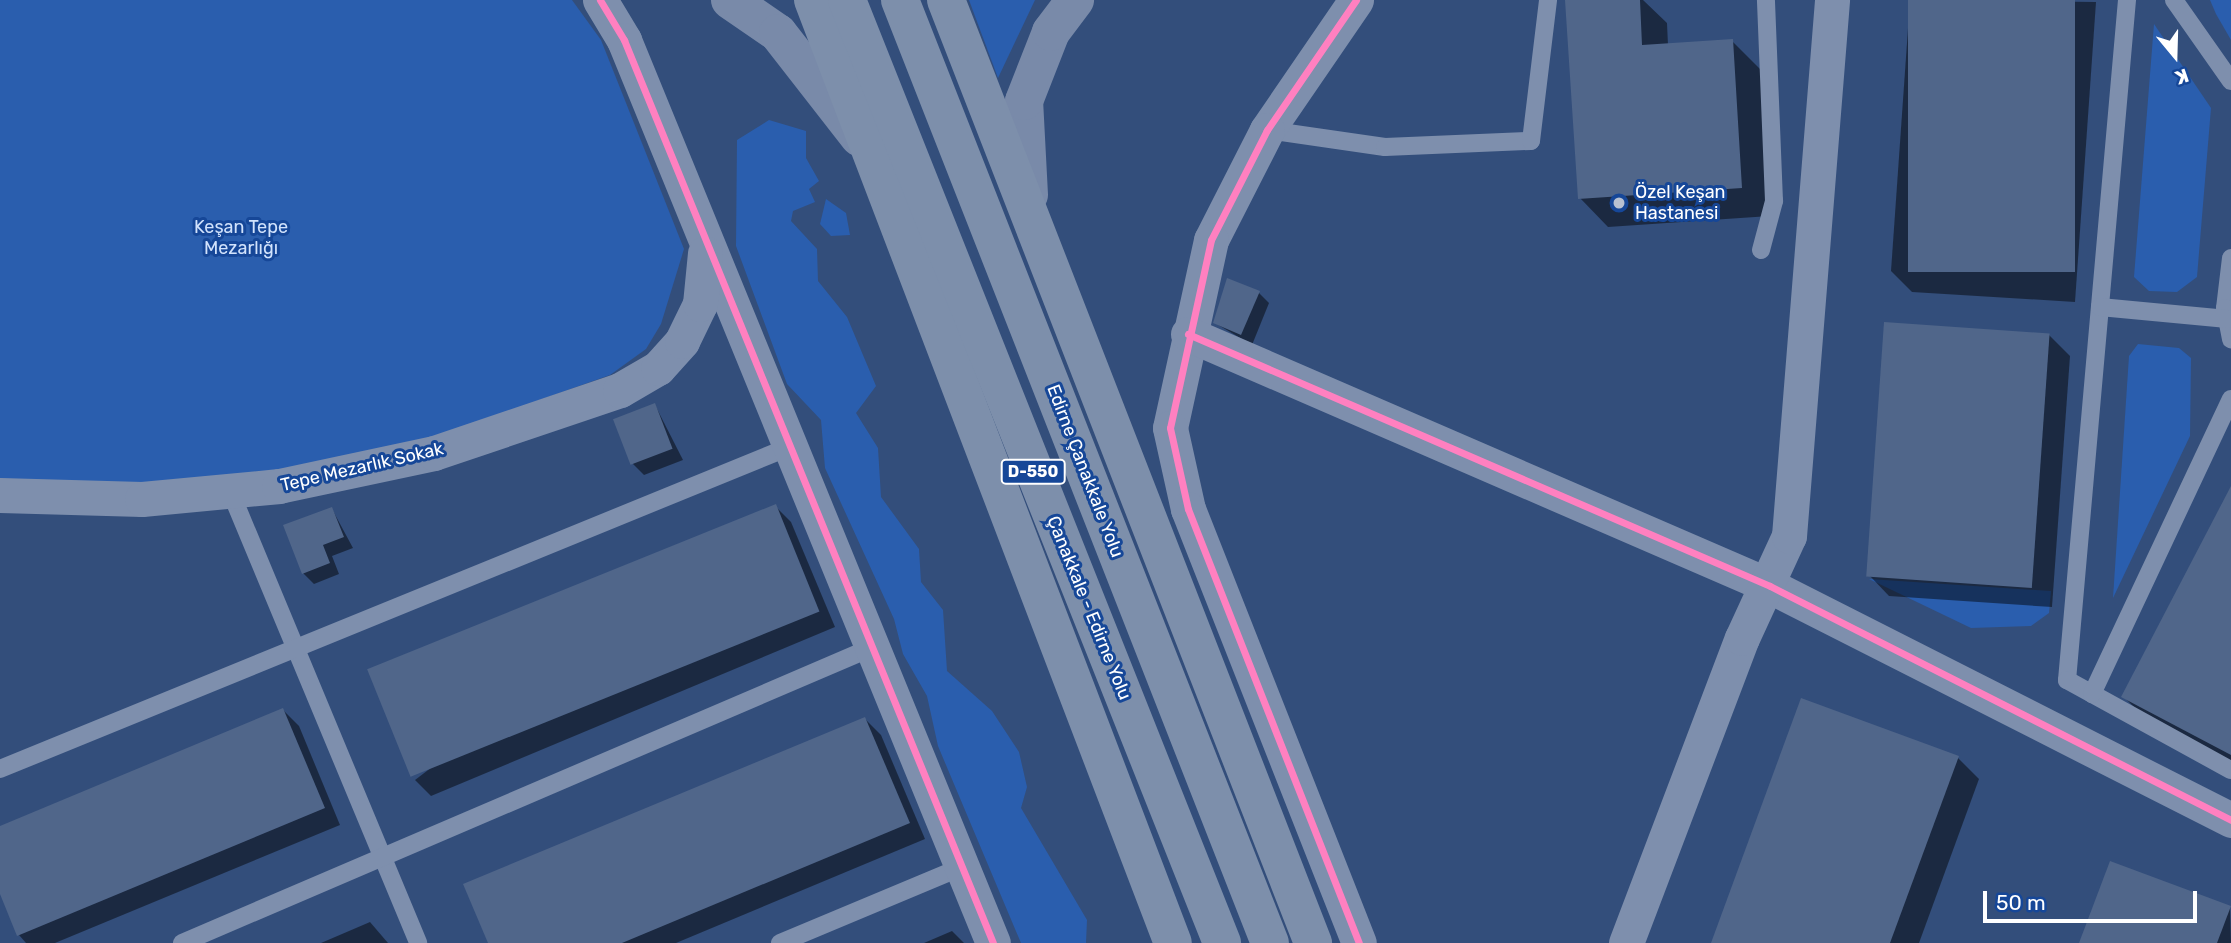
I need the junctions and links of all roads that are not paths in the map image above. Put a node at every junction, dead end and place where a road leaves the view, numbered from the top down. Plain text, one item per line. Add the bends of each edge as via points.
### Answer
1 (600, 0) edge
2 (730, 0) edge
3 (813, 0) edge
4 (846, 0) edge
5 (900, 0) edge
6 (946, 0) edge
7 (1075, 0) edge
8 (1356, 0) edge
9 (1548, 0) edge
10 (1766, 0) edge
11 (1832, 0) edge
12 (2127, 0) edge
13 (2174, 0) edge
14 (2231, 81) edge
15 (1266, 130) junction
16 (876, 161) junction
17 (706, 246) junction
18 (1761, 250) dead end
19 (1040, 253) junction
20 (2231, 258) edge
21 (2100, 307) junction
22 (2227, 319) junction
23 (1188, 334) junction
24 (2231, 339) edge
25 (2231, 399) edge
26 (789, 447) junction
27 (231, 493) junction
28 (0, 495) edge
29 (1770, 586) junction
30 (873, 647) junction
31 (295, 649) junction
32 (2092, 694) junction
33 (0, 769) edge
34 (2231, 770) edge
35 (2231, 820) edge
36 (383, 857) junction
37 (962, 867) junction
38 (182, 943) edge
39 (418, 943) edge
40 (780, 943) edge
41 (993, 943) edge
42 (1173, 943) edge
43 (1222, 943) edge
44 (1270, 943) edge
45 (1312, 943) edge
46 (1359, 943) edge
47 (1626, 943) edge

1 - 17 street via 624,40
2 - 16 street via 778,33
3 - 16 highway
4 - 43 highway, Çanakkale - Edirne Yolu / D-550
5 - 44 highway, Edirne Çanakkale Yolu / D-550
6 - 19 highway
7 - 19 street via 1051,32 1024,101 1023,146
8 - 15 street
9 - 15 lane via 1531,141 1385,147
10 - 18 lane via 1774,201
11 - 29 street via 1789,536
12 - 21 lane
13 - 14 lane
15 - 23 street via 1211,240
16 - 42 highway
17 - 26 street
17 - 27 street, Tepe Mezarlık Sokak via 694,323 672,354 640,380 434,453
19 - 45 highway
20 - 22 lane
21 - 22 lane
21 - 32 lane via 2067,680
22 - 24 lane
23 - 29 street
23 - 46 street via 1170,428 1175,468
25 - 32 lane
26 - 30 street
26 - 31 lane
27 - 28 street, Tepe Mezarlık Sokak via 142,499
27 - 31 lane
29 - 35 street
29 - 47 street via 1742,638
30 - 36 lane
30 - 37 street
31 - 33 lane
31 - 36 lane
32 - 34 lane
36 - 38 lane
36 - 39 lane
37 - 40 lane
37 - 41 street

